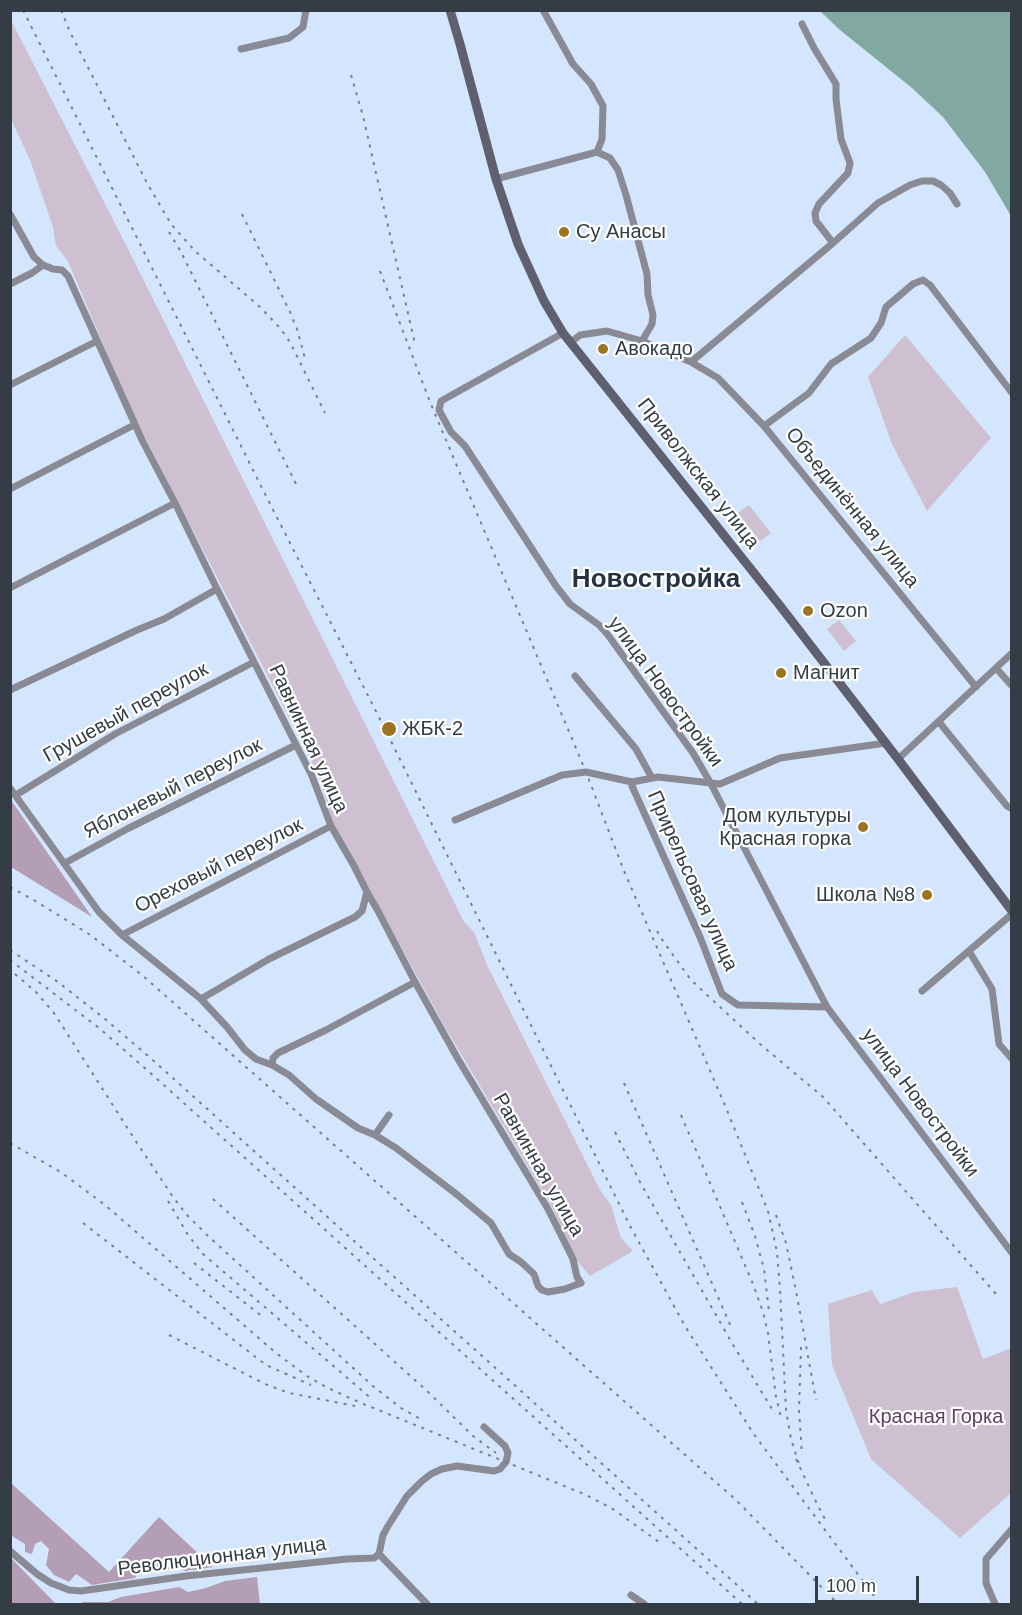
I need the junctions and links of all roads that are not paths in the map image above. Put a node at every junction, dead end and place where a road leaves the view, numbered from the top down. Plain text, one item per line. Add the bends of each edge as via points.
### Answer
1 (306, 10) edge
2 (450, 10) edge
3 (543, 10) edge
4 (802, 24) dead end
5 (241, 49) dead end
6 (597, 152) junction
7 (496, 179) junction
8 (957, 204) dead end
9 (10, 214) edge
10 (833, 243) junction
11 (44, 265) junction
12 (10, 284) edge
13 (562, 333) junction
14 (97, 341) junction
15 (642, 341) junction
16 (570, 343) junction
17 (692, 362) junction
18 (10, 385) edge
19 (1011, 393) edge
20 (134, 425) junction
21 (764, 426) junction
22 (10, 489) edge
23 (175, 503) junction
24 (10, 588) edge
25 (217, 589) junction
26 (1011, 653) edge
27 (254, 662) junction
28 (996, 668) junction
29 (574, 675) dead end
30 (1011, 686) edge
31 (976, 687) junction
32 (10, 690) edge
33 (939, 722) junction
34 (886, 743) junction
35 (296, 745) junction
36 (898, 759) junction
37 (652, 778) junction
38 (632, 782) junction
39 (710, 782) junction
40 (10, 788) edge
41 (16, 795) junction
42 (1011, 809) edge
43 (454, 820) dead end
44 (331, 826) junction
45 (65, 863) junction
46 (367, 892) junction
47 (1011, 913) edge
48 (122, 935) junction
49 (969, 951) junction
50 (415, 982) junction
51 (922, 991) dead end
52 (201, 999) junction
53 (827, 1007) junction
54 (1011, 1059) edge
55 (272, 1065) junction
56 (389, 1115) dead end
57 (375, 1135) junction
58 (1011, 1253) edge
59 (484, 1427) dead end
60 (1011, 1529) edge
61 (10, 1551) edge
62 (379, 1554) junction
63 (631, 1595) dead end
64 (427, 1605) edge
65 (644, 1605) edge
66 (995, 1605) edge

1 - 5 street via 303,27 289,38
2 - 7 main road, Приволжская улица
3 - 6 street via 573,64 591,84 603,106 602,139
4 - 10 street via 836,84 841,139 850,163 848,173 815,213 816,221
6 - 7 street
6 - 15 street via 610,159 618,170 647,274 653,315
7 - 13 main road, Приволжская улица via 528,270
8 - 10 street via 941,185 922,181 878,203
9 - 11 street, Равнинная улица via 34,256
10 - 17 street
11 - 12 street
11 - 14 street, Равнинная улица via 68,276
13 - 16 main road, Приволжская улица
13 - 39 street, улица Новостройки via 441,401 439,410 556,586 570,604 608,635
14 - 18 street
14 - 20 street, Равнинная улица
15 - 16 street, Объединённая улица via 607,331 580,335
15 - 17 street, Объединённая улица
16 - 34 main road, Приволжская улица
17 - 21 street, Объединённая улица via 718,378
19 - 21 street via 923,280 886,307 870,338 831,364 809,393
20 - 22 street
20 - 23 street, Равнинная улица
21 - 31 street, Объединённая улица
23 - 24 street
23 - 25 street, Равнинная улица
25 - 27 street, Равнинная улица
25 - 32 street via 164,619
26 - 28 street
27 - 35 street, Равнинная улица
27 - 41 street, Грушевый переулок via 115,734
28 - 30 street
28 - 31 street
29 - 37 street, Прирельсовая улица via 636,749
31 - 33 street
33 - 36 street
33 - 42 street
34 - 36 main road, Приволжская улица
34 - 39 street via 780,758 720,784
35 - 44 street, Равнинная улица
35 - 45 street, Яблоневый переулок
36 - 47 main road, Приволжская улица
37 - 38 street
37 - 39 street
38 - 43 street via 586,772 562,775
38 - 53 street, Прирельсовая улица via 722,994 738,1005
39 - 53 street, улица Новостройки
40 - 41 street
41 - 45 street
44 - 46 street, Равнинная улица
44 - 48 street, Ореховый переулок
45 - 48 street via 99,912
46 - 50 street, Равнинная улица
46 - 52 street via 362,911 355,917 269,959
47 - 49 street
48 - 52 street
49 - 51 street
49 - 54 street via 992,989 999,1044
50 - 55 street via 278,1053
50 - 57 street, Равнинная улица via 548,1209 581,1283 565,1289 542,1290 534,1274 509,1254 491,1223
52 - 55 street via 245,1050
53 - 58 street, улица Новостройки
55 - 57 street via 358,1128
56 - 57 street
59 - 62 street via 505,1446 506,1462 494,1471 457,1466 431,1474 402,1504 383,1535
60 - 66 street via 986,1559 986,1583
61 - 62 street, Революционная улица via 51,1583 81,1591 186,1576 374,1558
62 - 64 street
63 - 65 street

